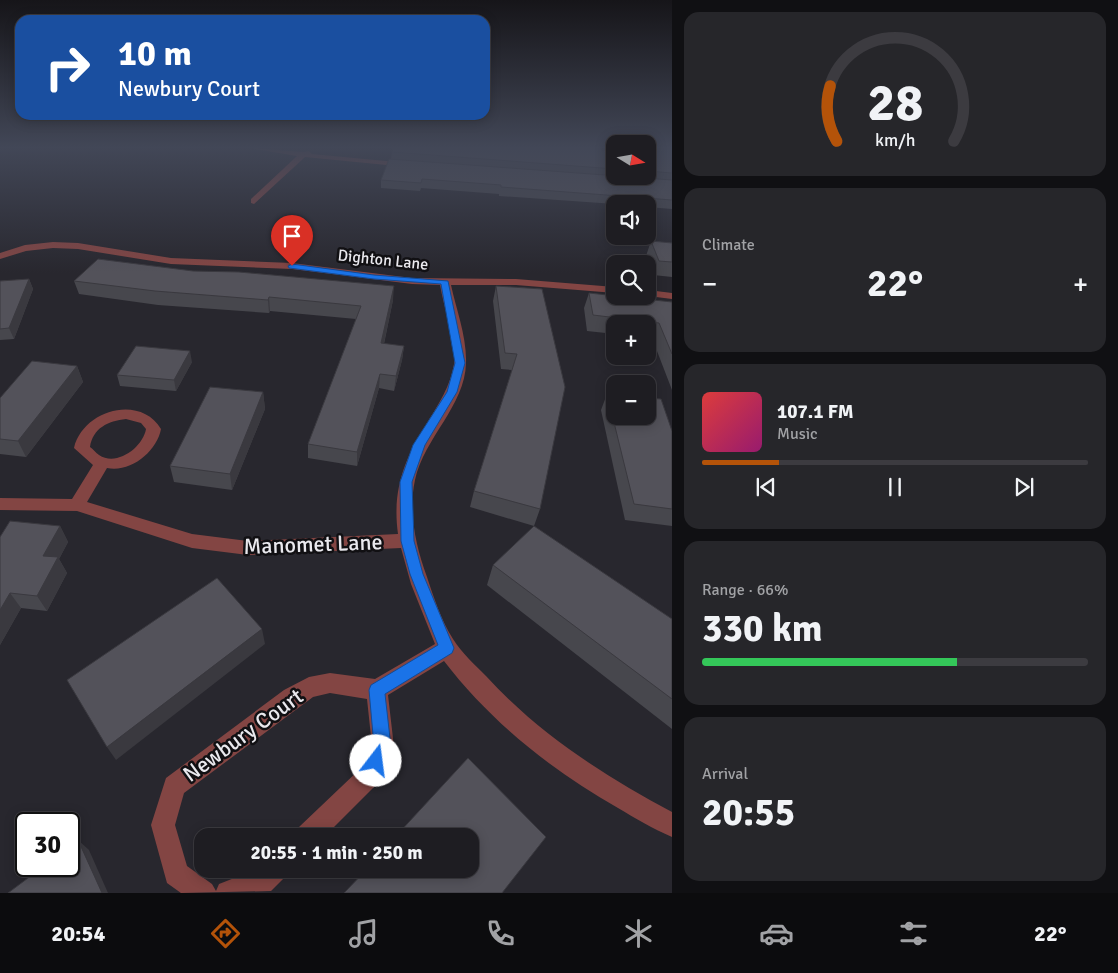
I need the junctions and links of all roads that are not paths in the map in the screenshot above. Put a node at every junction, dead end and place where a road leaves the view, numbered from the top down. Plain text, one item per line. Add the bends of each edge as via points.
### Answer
1 (266, 190) edge
2 (254, 201) dead end
3 (0, 256) edge
4 (445, 282) junction
5 (606, 289) edge
6 (656, 294) edge
7 (672, 296) edge
8 (103, 462) junction
9 (0, 504) edge
10 (77, 505) junction
11 (408, 541) junction
12 (447, 648) junction
13 (377, 690) junction
14 (672, 825) edge
15 (316, 828) edge
16 (266, 878) edge
17 (204, 893) edge
18 (228, 893) edge

1 - 2 street
3 - 4 street, Dighton Lane via 25,248 78,246 171,261 292,266
4 - 5 street, Dighton Lane via 532,283
4 - 11 street via 460,363 452,392 419,445 406,482
6 - 7 street
8 - 8 street via 129,459 140,454 154,438 152,424 146,418 126,414 115,415 94,425 87,432 82,448 93,460
8 - 10 street
9 - 10 street, Manomet Lane
10 - 11 street, Manomet Lane via 192,541 248,548
11 - 12 street, Manomet Lane via 416,574
12 - 13 street
12 - 14 street, Manomet Lane via 485,693 533,738 577,771
13 - 15 street via 382,747 369,776
13 - 17 street, Newbury Court via 330,683 309,687 174,786 163,825 176,874
16 - 18 street

